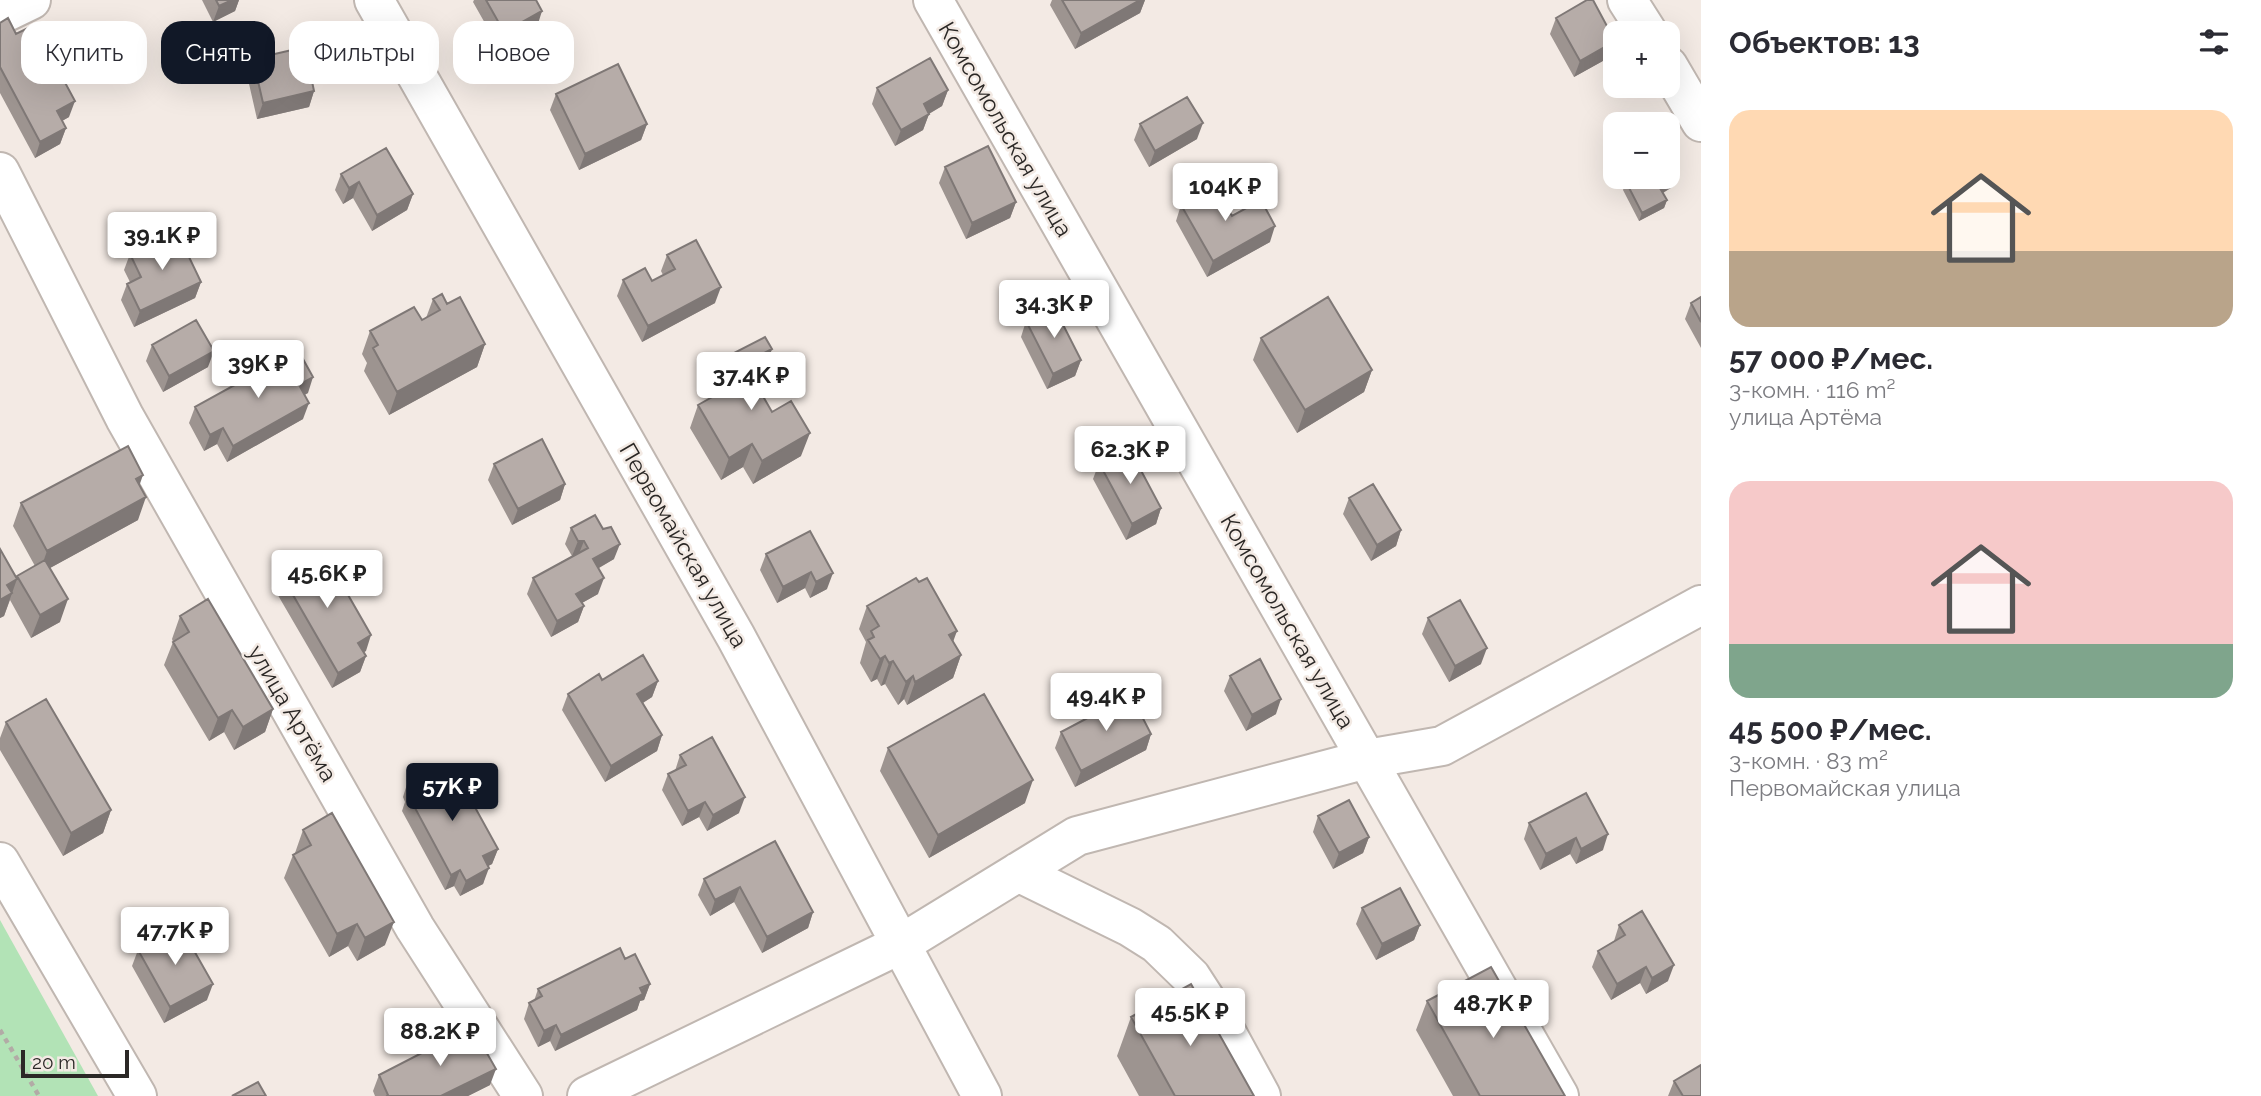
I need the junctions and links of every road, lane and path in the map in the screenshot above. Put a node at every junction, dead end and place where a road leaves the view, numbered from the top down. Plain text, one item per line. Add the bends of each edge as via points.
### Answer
1 (31, 0) edge
2 (374, 0) edge
3 (933, 0) edge
4 (1627, 0) edge
5 (0, 15) edge
6 (1640, 21) edge
7 (1680, 86) edge
8 (1701, 122) edge
9 (0, 172) edge
10 (1701, 605) edge
11 (1367, 759) junction
12 (0, 862) edge
13 (1018, 872) junction
14 (901, 944) junction
15 (0, 1030) edge
16 (38, 1096) edge
17 (137, 1096) edge
18 (523, 1096) edge
19 (587, 1096) edge
20 (982, 1096) edge
21 (1261, 1096) edge
22 (1559, 1096) edge

1 - 5 street
2 - 14 street, Первомайская улица via 736,637
3 - 11 street, Комсомольская улица
4 - 6 street
7 - 8 street
9 - 18 street, улица Артёма via 132,430 415,928
10 - 11 street via 1443,746
11 - 13 street via 1077,836
11 - 22 street, Комсомольская улица
12 - 17 street
13 - 14 street
13 - 21 street via 1157,944 1191,977
14 - 19 street
14 - 20 street, Первомайская улица
15 - 16 path

